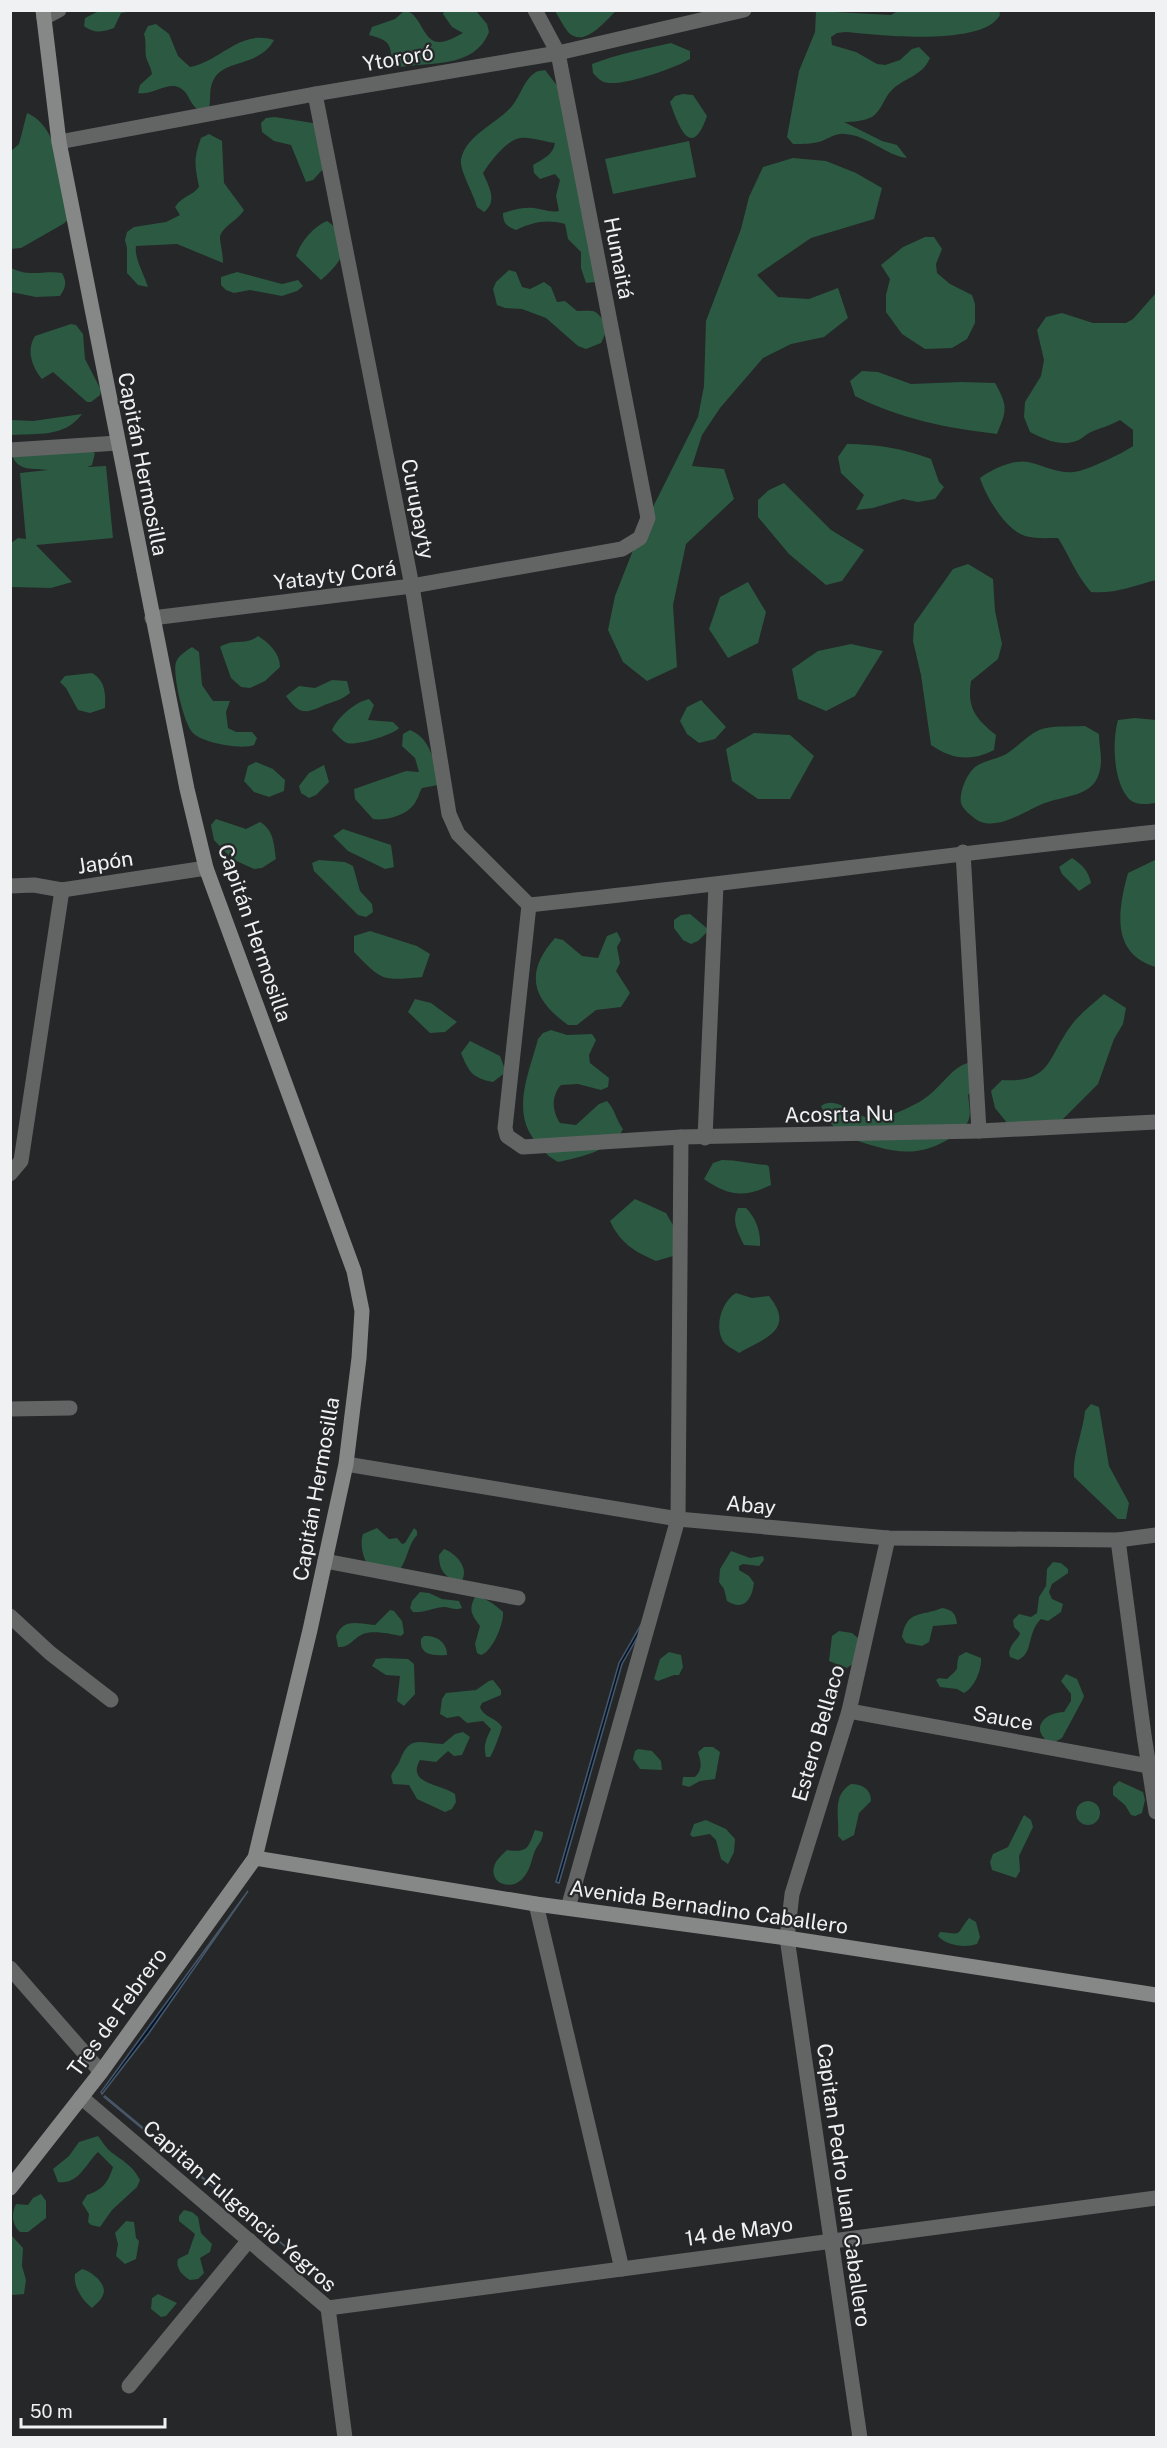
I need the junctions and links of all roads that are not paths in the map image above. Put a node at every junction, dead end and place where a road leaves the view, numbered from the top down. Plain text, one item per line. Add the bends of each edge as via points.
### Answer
1 (59, 10) edge
2 (536, 10) edge
3 (744, 10) edge
4 (43, 14) edge
5 (558, 53) junction
6 (315, 94) junction
7 (59, 142) junction
8 (118, 443) junction
9 (10, 450) edge
10 (648, 518) joint
11 (412, 586) junction
12 (152, 618) junction
13 (1156, 832) edge
14 (963, 852) junction
15 (206, 868) junction
16 (716, 885) junction
17 (10, 886) edge
18 (62, 890) junction
19 (529, 905) junction
20 (1156, 1122) edge
21 (980, 1131) junction
22 (681, 1137) junction
23 (705, 1138) junction
24 (10, 1174) edge
25 (70, 1408) dead end
26 (10, 1409) edge
27 (346, 1464) junction
28 (678, 1520) junction
29 (1156, 1535) edge
30 (888, 1539) junction
31 (1118, 1540) junction
32 (325, 1561) junction
33 (518, 1598) dead end
34 (10, 1616) edge
35 (111, 1700) dead end
36 (849, 1711) junction
37 (1150, 1735) edge
38 (1149, 1766) junction
39 (1156, 1812) edge
40 (255, 1858) junction
41 (536, 1904) junction
42 (568, 1908) junction
43 (787, 1938) junction
44 (13, 1977) edge
45 (1156, 1995) edge
46 (101, 2072) junction
47 (81, 2097) junction
48 (10, 2188) edge
49 (1156, 2198) edge
50 (249, 2240) junction
51 (830, 2240) junction
52 (622, 2269) junction
53 (328, 2308) junction
54 (129, 2386) dead end
55 (345, 2438) edge
56 (860, 2438) edge

1 - 4 street
2 - 5 street, Humaitá
3 - 5 street, Ytororó
4 - 7 street, Capitán Hermosilla
5 - 6 street, Ytororó
5 - 10 street, Humaitá
6 - 7 street, Ytororó
6 - 11 street, Curupayty
7 - 8 street, Capitán Hermosilla
8 - 9 street
8 - 12 street, Capitán Hermosilla
10 - 11 street, Yatayty Corá via 640,538 622,549
11 - 12 street, Yatayty Corá
11 - 19 street, Curupayty via 449,814 459,834
12 - 15 street, Capitán Hermosilla
13 - 14 street
14 - 16 street
14 - 21 street
15 - 18 street, Japón
15 - 27 street, Capitán Hermosilla via 354,1271 362,1311
16 - 19 street
16 - 23 street
17 - 18 street, Japón
18 - 24 street via 21,1161
19 - 22 street, Acosrta Nu via 507,1136 523,1147
20 - 21 street, Acosrta Nu
21 - 23 street, Acosrta Nu
22 - 23 street, Acosrta Nu
22 - 28 street
25 - 26 street
27 - 28 street, Abay
27 - 32 street, Capitán Hermosilla
28 - 30 street, Abay
28 - 42 street
29 - 31 street, Abay
30 - 31 street, Abay
30 - 36 street, Estero Bellaco
31 - 37 street
32 - 33 street
32 - 40 street, Capitán Hermosilla
34 - 35 street
36 - 38 street, Sauce
36 - 43 street, Estero Bellaco via 792,1894
37 - 38 street
38 - 39 street
40 - 41 street, Avenida Bernadino Caballero
40 - 46 street, Tres de Febrero
41 - 42 street, Avenida Bernadino Caballero
41 - 52 street
42 - 43 street, Avenida Bernadino Caballero
43 - 45 street, Avenida Bernadino Caballero
43 - 51 street, Capitan Pedro Juan Caballero
44 - 46 street
46 - 47 street, Tres de Febrero
47 - 48 street, Tres de Febrero
47 - 50 street, Capitan Fulgencio Yegros
49 - 51 street, 14 de Mayo
50 - 53 street, Capitan Fulgencio Yegros
50 - 54 street
51 - 52 street, 14 de Mayo
51 - 56 street, Capitan Pedro Juan Caballero
52 - 53 street, 14 de Mayo
53 - 55 street, Capitan Fulgencio Yegros

